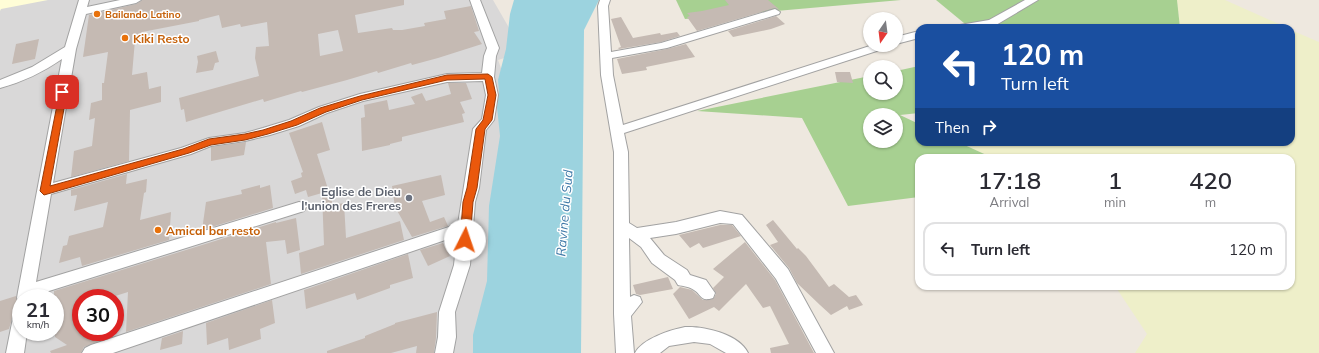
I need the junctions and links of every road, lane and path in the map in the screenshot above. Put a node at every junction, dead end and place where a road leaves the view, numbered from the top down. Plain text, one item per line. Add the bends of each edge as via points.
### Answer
1 (136, 0) edge
2 (475, 0) edge
3 (605, 0) edge
4 (1033, 0) edge
5 (83, 6) edge
6 (774, 12) dead end
7 (986, 24) edge
8 (915, 35) edge
9 (903, 39) edge
10 (70, 49) junction
11 (863, 52) edge
12 (606, 56) junction
13 (488, 77) junction
14 (0, 84) edge
15 (617, 131) junction
16 (44, 191) junction
17 (299, 207) dead end
18 (621, 225) junction
19 (466, 227) junction
20 (635, 234) junction
21 (26, 289) edge
22 (44, 289) edge
23 (707, 293) dead end
24 (634, 302) dead end
25 (622, 314) junction
26 (17, 341) edge
27 (15, 353) edge
28 (91, 353) edge
29 (444, 353) edge
30 (625, 353) edge
31 (644, 353) edge
32 (739, 353) edge
33 (824, 353) edge

1 - 5 street
2 - 13 street via 493,48
3 - 12 street via 603,6
4 - 7 street
5 - 10 street
6 - 12 street via 663,46
8 - 9 street
10 - 14 street via 42,68
10 - 16 street
11 - 15 street
12 - 15 street
13 - 16 street via 447,78 360,98 265,132 209,142 186,151
13 - 19 street via 492,95 488,120 480,129
15 - 18 street via 621,152
16 - 21 street
17 - 22 street
18 - 20 street
18 - 25 street
19 - 28 street
19 - 29 street via 462,266 447,312
20 - 23 street via 646,243 658,259 681,275 684,280 700,285
20 - 33 street via 676,228 720,217 737,219 782,274
24 - 25 street
25 - 30 street
26 - 27 street
31 - 32 street via 664,340 692,333 727,343

